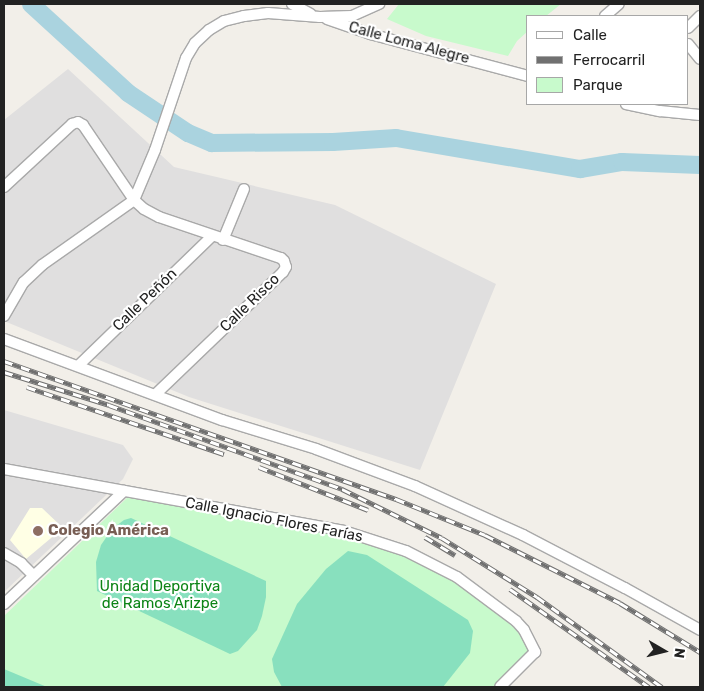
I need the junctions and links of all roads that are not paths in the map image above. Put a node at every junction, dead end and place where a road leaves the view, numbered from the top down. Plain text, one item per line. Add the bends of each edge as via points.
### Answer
1 (292, 4) edge
2 (379, 4) edge
3 (619, 4) edge
4 (609, 15) edge
5 (700, 16) edge
6 (320, 17) junction
7 (689, 27) edge
8 (689, 45) edge
9 (700, 59) edge
10 (526, 75) edge
11 (631, 105) edge
12 (700, 115) edge
13 (4, 187) edge
14 (244, 189) dead end
15 (134, 200) junction
16 (212, 236) junction
17 (223, 240) junction
18 (4, 316) edge
19 (4, 339) edge
20 (79, 365) junction
21 (156, 394) junction
22 (4, 469) edge
23 (124, 491) junction
24 (4, 553) edge
25 (34, 576) junction
26 (4, 604) edge
27 (700, 630) edge
28 (500, 687) edge

1 - 6 street, Calle Loma Alegre
2 - 6 street via 352,16
3 - 4 street
5 - 7 street
6 - 10 street, Calle Loma Alegre via 370,34
6 - 15 street via 268,13 224,20 195,43 186,58 155,150
8 - 9 street
11 - 12 street
13 - 15 street via 78,122
14 - 17 street
15 - 16 street, Calle Risco via 159,217
15 - 18 street via 42,265 24,282
16 - 17 street, Calle Risco
16 - 20 street, Calle Peñón
17 - 21 street, Calle Risco via 281,258 286,267
19 - 20 street
20 - 21 street
21 - 27 street via 415,486 523,535
22 - 23 street, Calle Ignacio Flores Farías
23 - 25 street
23 - 28 street, Calle Ignacio Flores Farías via 344,531 406,551 457,577 516,621 535,652
24 - 25 street
25 - 26 street

